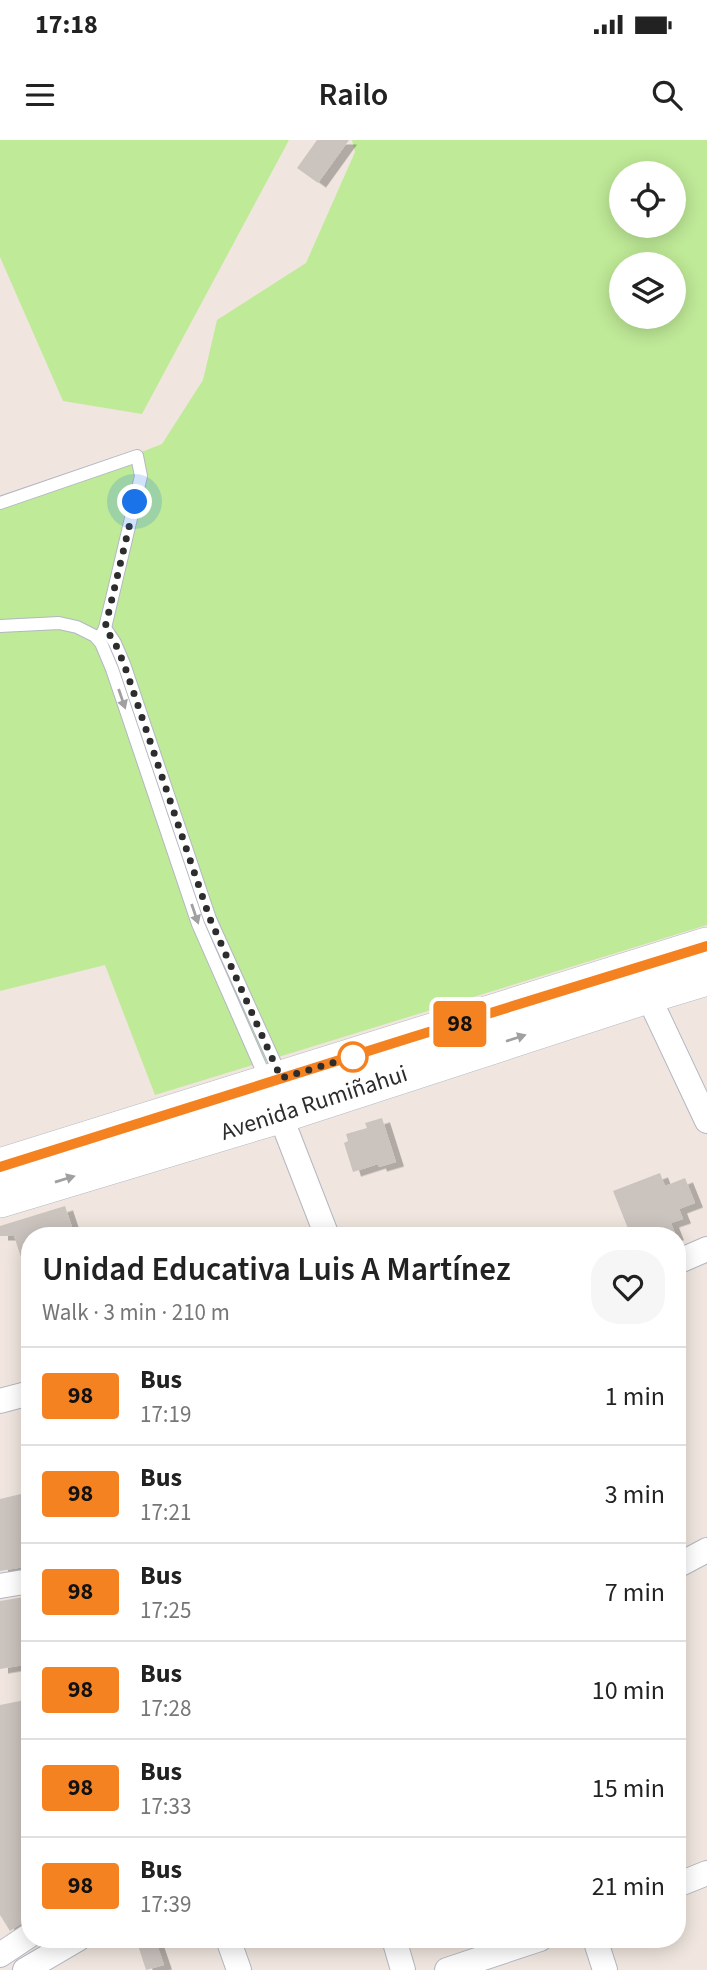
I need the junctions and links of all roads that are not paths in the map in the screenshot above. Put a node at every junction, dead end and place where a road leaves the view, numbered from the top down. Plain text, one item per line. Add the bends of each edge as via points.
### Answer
1 (0, 503) edge
2 (0, 626) edge
3 (100, 632) junction
4 (707, 946) edge
5 (707, 977) edge
6 (641, 982) junction
7 (276, 1092) junction
8 (707, 1121) edge
9 (0, 1167) edge
10 (0, 1199) edge
11 (324, 1227) edge
12 (707, 1249) edge
13 (686, 1258) edge
14 (21, 1395) edge
15 (0, 1401) edge
16 (707, 1550) edge
17 (686, 1559) edge
18 (21, 1582) edge
19 (0, 1586) edge
20 (707, 1873) edge
21 (686, 1881) edge
22 (21, 1941) edge
23 (231, 1948) edge
24 (397, 1948) edge
25 (513, 1948) edge
26 (598, 1948) edge
27 (70, 1952) edge
28 (0, 1955) edge
29 (24, 1970) edge
30 (239, 1970) edge
31 (403, 1970) edge
32 (447, 1970) edge
33 (606, 1970) edge

1 - 3 lane via 137,456 141,476
2 - 3 lane via 59,622
3 - 7 lane via 198,924
4 - 6 main road, Avenida Rumiñahui
5 - 6 main road, Avenida Rumiñahui
6 - 7 main road, Avenida Rumiñahui
6 - 8 street
7 - 9 main road, Avenida Rumiñahui
10 -> 7 main road, Avenida Rumiñahui
7 - 11 street
12 - 13 street
14 - 15 street
16 - 17 street
18 - 19 street
20 - 21 street
22 - 28 street
23 - 30 street
24 - 31 street
25 - 32 street
26 - 33 street
27 - 29 street

